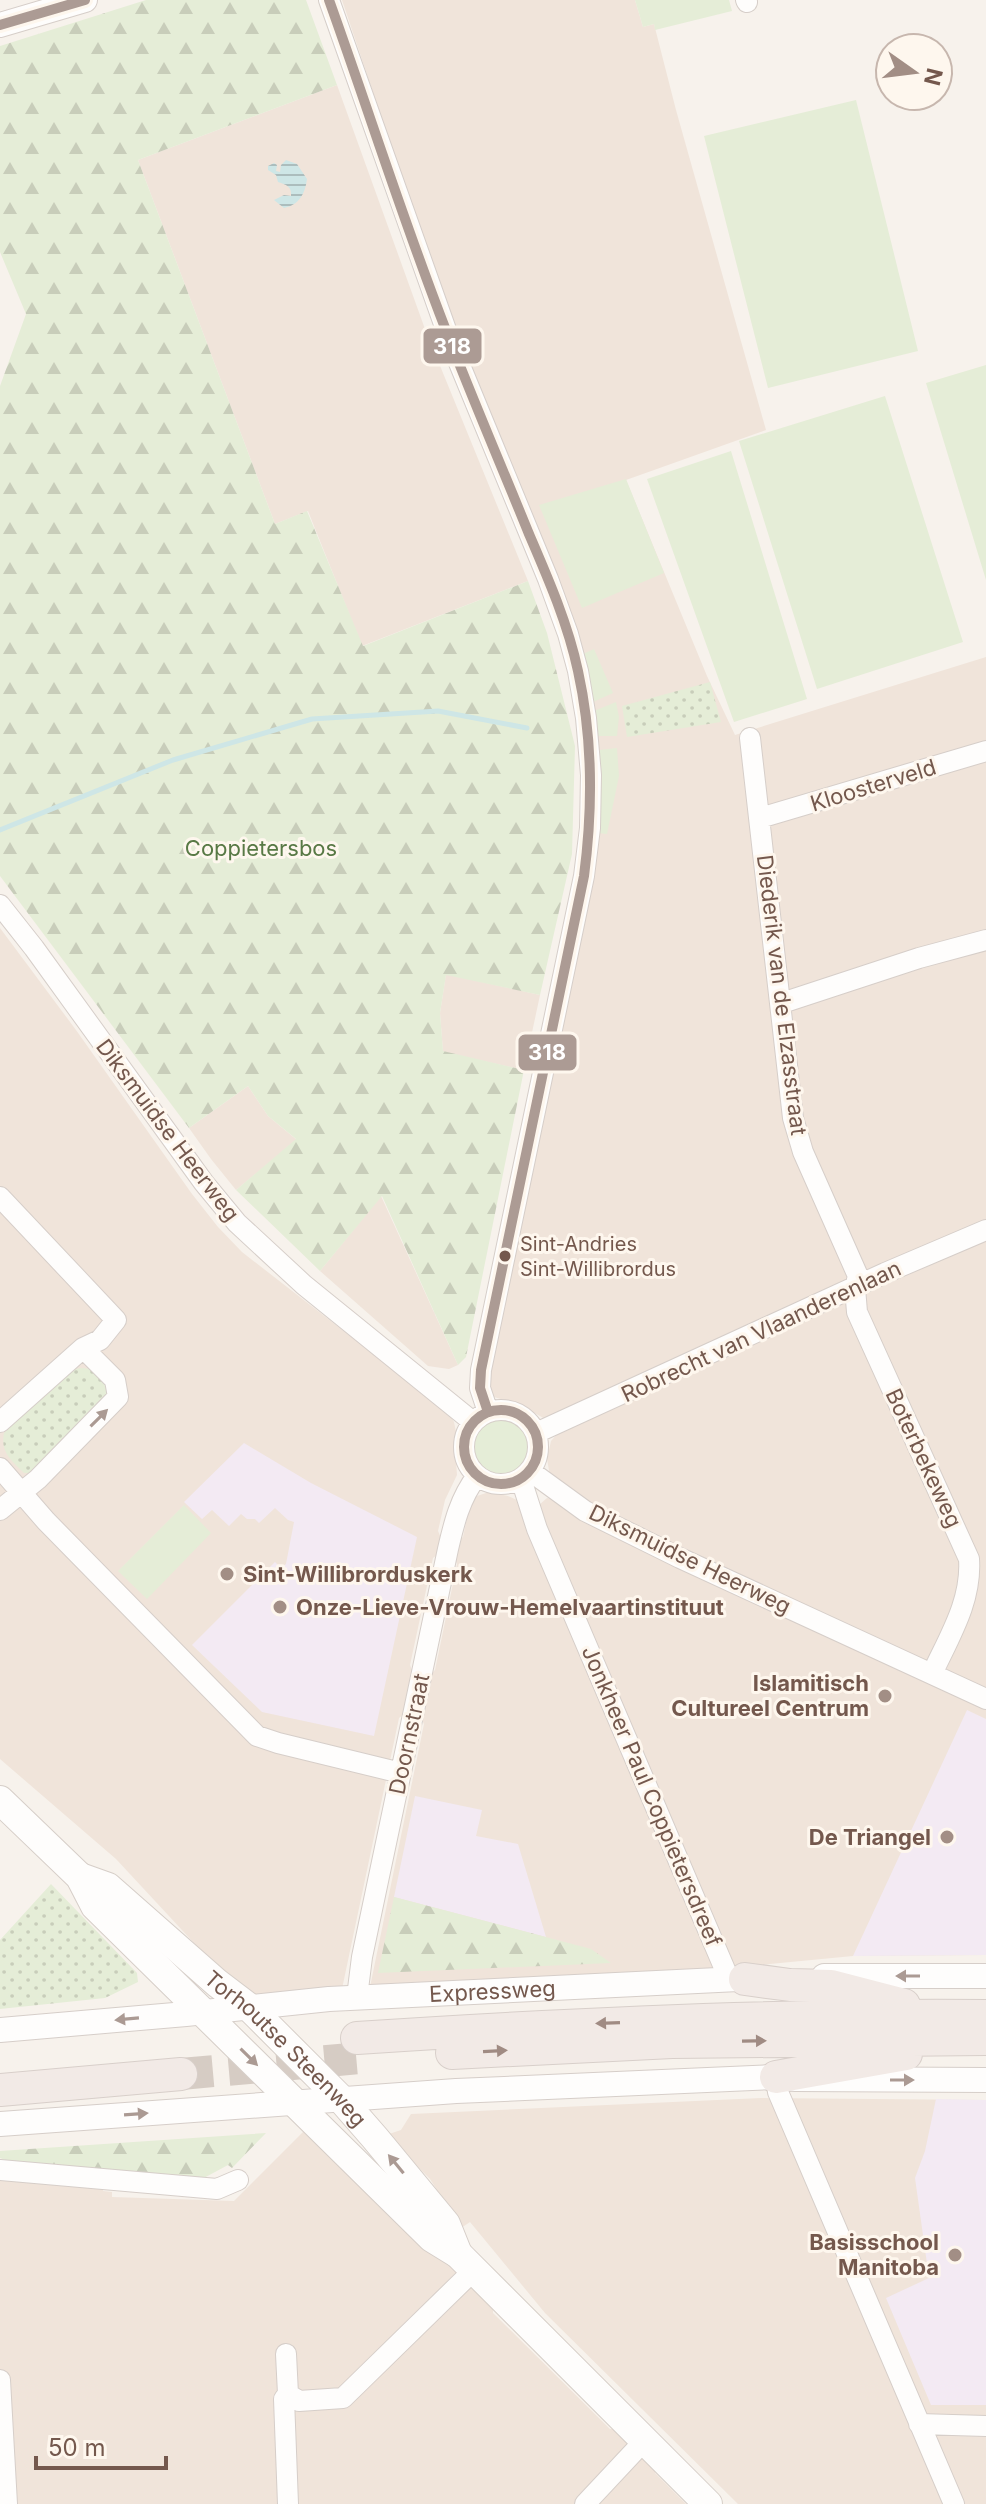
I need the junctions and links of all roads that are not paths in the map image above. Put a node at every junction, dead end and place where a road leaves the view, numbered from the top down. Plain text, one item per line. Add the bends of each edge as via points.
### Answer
1 (85, 0) edge
2 (329, 0) edge
3 (0, 25) edge
4 (750, 738) dead end
5 (986, 751) edge
6 (760, 818) junction
7 (0, 905) edge
8 (986, 940) edge
9 (782, 1003) junction
10 (0, 1197) edge
11 (986, 1230) edge
12 (855, 1288) junction
13 (83, 1348) junction
14 (480, 1417) junction
15 (0, 1422) edge
16 (536, 1433) junction
17 (0, 1468) edge
18 (525, 1475) junction
19 (477, 1476) junction
20 (21, 1493) junction
21 (0, 1510) edge
22 (932, 1674) junction
23 (986, 1699) edge
24 (401, 1773) junction
25 (0, 1800) edge
26 (80, 1877) junction
27 (986, 1976) edge
28 (737, 1979) junction
29 (357, 1997) junction
30 (250, 2008) junction
31 (205, 2012) junction
32 (986, 2016) edge
33 (0, 2030) edge
34 (961, 2031) edge
35 (359, 2048) tunnel mouth
36 (0, 2068) edge
37 (776, 2077) junction
38 (986, 2080) edge
39 (0, 2090) edge
40 (341, 2099) junction
41 (294, 2102) junction
42 (0, 2124) edge
43 (0, 2170) edge
44 (238, 2180) dead end
45 (466, 2262) junction
46 (286, 2354) dead end
47 (0, 2380) edge
48 (288, 2394) junction
49 (919, 2424) junction
50 (986, 2426) edge
51 (644, 2441) junction
52 (7, 2504) edge
53 (288, 2504) edge
54 (585, 2504) edge
55 (708, 2504) edge
56 (954, 2504) edge

1 - 3 street
2 - 14 street via 450,341 559,606 588,729 590,828 584,876 481,1370
4 - 6 street, Diederik van de Elzasstraat
5 - 6 street, Kloosterveld
6 - 9 street, Diederik van de Elzasstraat
7 - 14 street, Diksmuidse Heerweg via 237,1223 304,1285
8 - 9 street
9 - 12 street, Diederik van de Elzasstraat via 793,1118 858,1276
10 - 13 street via 116,1320 100,1340
11 - 12 street, Robrecht van Vlaanderenlaan
12 - 16 street, Robrecht van Vlaanderenlaan
12 - 22 street, Boterbekeweg via 857,1312 969,1559 966,1597
13 - 15 street
20 -> 13 street via 118,1397 115,1380
14 - 16 street, Diksmuidse Heerweg via 511,1411
14 - 19 street via 464,1444 464,1456
16 - 18 street via 538,1455
17 - 20 street
18 - 19 street via 498,1485
18 - 22 street, Diksmuidse Heerweg via 680,1558
18 - 28 street, Jonkheer Paul Coppietersdreef via 537,1529
19 - 24 street, Doornstraat via 454,1523
20 - 21 street
20 - 24 street via 257,1736
22 - 23 street, Diksmuidse Heerweg
24 - 29 street, Doornstraat
25 - 26 main road, Torhoutse Steenweg
26 - 30 main road, Torhoutse Steenweg via 108,1887
26 - 31 main road, Torhoutse Steenweg via 95,1906
27 -> 28 street, Expressweg
28 - 29 street, Expressweg
28 - 34 highway via 831,1986
29 - 30 street, Expressweg
30 - 31 street, Expressweg
30 - 40 main road, Torhoutse Steenweg
31 -> 33 street, Expressweg
31 -> 41 main road, Torhoutse Steenweg
32 - 34 highway
34 - 35 highway
34 - 37 highway via 925,2051
36 - 39 highway via 180,2063
37 -> 38 street
37 - 40 street
37 - 49 street
40 - 41 street
45 -> 40 main road, Torhoutse Steenweg via 446,2224
42 -> 41 street
41 - 45 main road, Torhoutse Steenweg via 432,2238
43 - 44 street via 217,2189
45 - 48 street via 343,2398 299,2401
45 - 51 main road, Torhoutse Steenweg
46 - 48 street
47 - 52 street
48 - 53 street
49 - 50 street
49 - 56 street
51 - 54 street
51 - 55 main road, Torhoutse Steenweg

